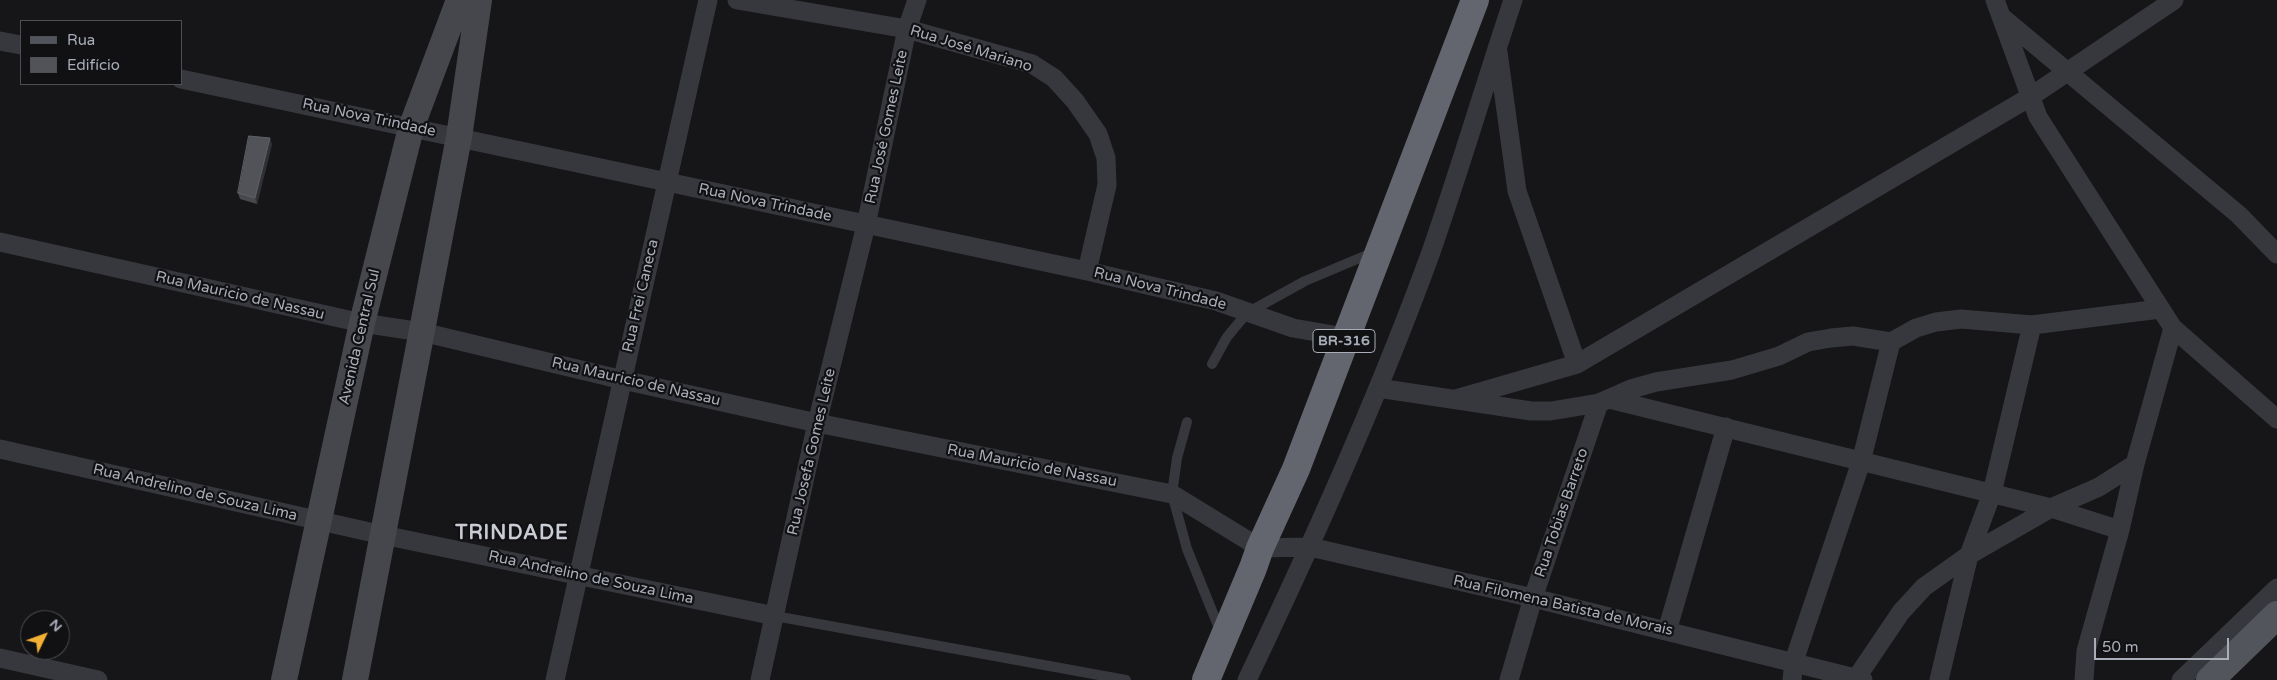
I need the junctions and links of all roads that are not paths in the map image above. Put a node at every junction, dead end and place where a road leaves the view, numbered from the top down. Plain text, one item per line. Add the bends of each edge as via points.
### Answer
1 (459, 0) edge
2 (479, 0) edge
3 (708, 0) edge
4 (737, 0) edge
5 (917, 0) edge
6 (1475, 0) edge
7 (1513, 0) edge
8 (2174, 0) edge
9 (1998, 8) edge
10 (907, 29) junction
11 (0, 40) edge
12 (20, 45) edge
13 (1497, 48) junction
14 (2067, 72) junction
15 (182, 79) edge
16 (2030, 96) junction
17 (411, 128) junction
18 (459, 137) junction
19 (667, 181) junction
20 (866, 225) junction
21 (0, 242) edge
22 (1379, 249) junction
23 (2277, 254) edge
24 (1088, 271) junction
25 (2160, 309) junction
26 (1247, 313) junction
27 (362, 323) junction
28 (2032, 324) junction
29 (2173, 328) junction
30 (422, 332) junction
31 (1345, 337) junction
32 (1891, 342) junction
33 (1212, 364) dead end
34 (1577, 364) junction
35 (623, 380) junction
36 (1378, 388) junction
37 (1456, 399) junction
38 (1604, 401) junction
39 (2277, 419) edge
40 (1187, 422) dead end
41 (817, 423) junction
42 (1726, 427) junction
43 (0, 449) edge
44 (1860, 462) junction
45 (2135, 464) junction
46 (1172, 494) junction
47 (1992, 494) junction
48 (2051, 508) junction
49 (320, 522) junction
50 (2120, 530) junction
51 (383, 536) junction
52 (1310, 547) junction
53 (1260, 548) junction
54 (1969, 556) junction
55 (577, 575) junction
56 (2277, 588) edge
57 (1533, 598) junction
58 (2277, 615) edge
59 (775, 616) junction
60 (1667, 631) junction
61 (1224, 640) junction
62 (0, 658) edge
63 (1793, 671) edge
64 (98, 680) edge
65 (284, 680) edge
66 (355, 680) edge
67 (555, 680) edge
68 (760, 680) edge
69 (1126, 680) edge
70 (1206, 680) edge
71 (1247, 680) edge
72 (1509, 680) edge
73 (1858, 680) edge
74 (1939, 680) edge
75 (2084, 680) edge
76 (2181, 680) edge
77 (2210, 680) edge

1 - 17 main road, Avenida Central Sul
2 - 18 main road
3 - 19 street, Rua Frei Caneca
4 - 10 street, Rua José Mariano
5 - 10 street, Rua José Gomes Leite
6 - 22 highway, BR-316
7 - 13 street
8 - 14 street
9 - 14 street
9 - 16 street
10 - 20 street, Rua José Gomes Leite
10 - 24 street, Rua José Mariano via 1032,64 1054,78 1075,101 1098,134 1106,158 1107,185
11 - 12 street
13 - 34 street via 1517,191
13 - 36 street via 1431,251
14 - 16 street
14 - 23 street via 2239,215
15 - 17 street, Rua Nova Trindade
16 - 25 street via 2038,117
16 - 34 street
17 - 18 street, Rua Nova Trindade
17 - 27 main road, Avenida Central Sul
18 - 19 street, Rua Nova Trindade
18 - 30 main road
19 - 20 street, Rua Nova Trindade
19 - 35 street, Rua Frei Caneca
20 - 24 street, Rua Nova Trindade
20 - 41 street, Rua Josefa Gomes Leite
21 - 27 street, Rua Mauricio de Nassau
22 - 26 lane via 1305,281
22 - 31 highway, BR-316
24 - 26 street, Rua Nova Trindade via 1216,301
25 - 28 street
25 - 29 street
26 - 31 street, Rua Nova Trindade via 1293,328
26 - 33 lane via 1227,337
27 - 30 street, Rua Mauricio de Nassau
27 - 49 main road, Avenida Central Sul
28 - 32 street via 1961,319 1936,322 1916,328
28 - 47 street
29 - 39 street
29 - 45 street
30 - 35 street, Rua Mauricio de Nassau
30 - 51 main road
31 - 53 highway, BR-316 via 1296,469
32 - 38 street via 1853,336 1808,342 1779,356 1732,370 1656,382
32 - 44 street
34 - 37 street
35 - 41 street, Rua Mauricio de Nassau
35 - 55 street, Rua Frei Caneca
36 - 37 street
36 - 52 street
37 - 38 street via 1531,411 1551,411
38 - 42 street
38 - 57 street, Rua Tobias Barreto
40 - 46 lane
41 - 46 street, Rua Mauricio de Nassau
41 - 59 street, Rua Josefa Gomes Leite
42 - 44 street
42 - 60 street
43 - 49 street, Rua Andrelino de Souza Lima
44 - 47 street
44 - 63 street
45 - 48 street via 2082,496
45 - 50 street
46 - 53 street, Rua Mauricio de Nassau
46 - 61 lane via 1187,549
47 - 48 street
47 - 54 street
48 - 50 street
48 - 54 street
49 - 51 street, Rua Andrelino de Souza Lima
49 - 65 main road, Avenida Central Sul
50 - 75 street via 2086,651
51 - 55 street, Rua Andrelino de Souza Lima
51 - 66 main road
52 - 53 street, Rua Filomena Batista de Morais
52 - 57 street, Rua Filomena Batista de Morais
52 - 71 street
53 - 61 highway, BR-316
54 - 73 street via 1912,599
54 - 74 street
55 - 59 street, Rua Andrelino de Souza Lima
55 - 67 street, Rua Frei Caneca
56 - 76 street
57 - 60 street, Rua Filomena Batista de Morais
57 - 72 street, Rua Tobias Barreto
58 - 77 main road
59 - 68 street, Rua Josefa Gomes Leite
59 - 69 lane, Rua Andrelino de Souza Lima
60 - 63 street, Rua Filomena Batista de Morais
61 - 70 highway, BR-316
62 - 64 street
63 - 73 street, Rua Filomena Batista de Morais

